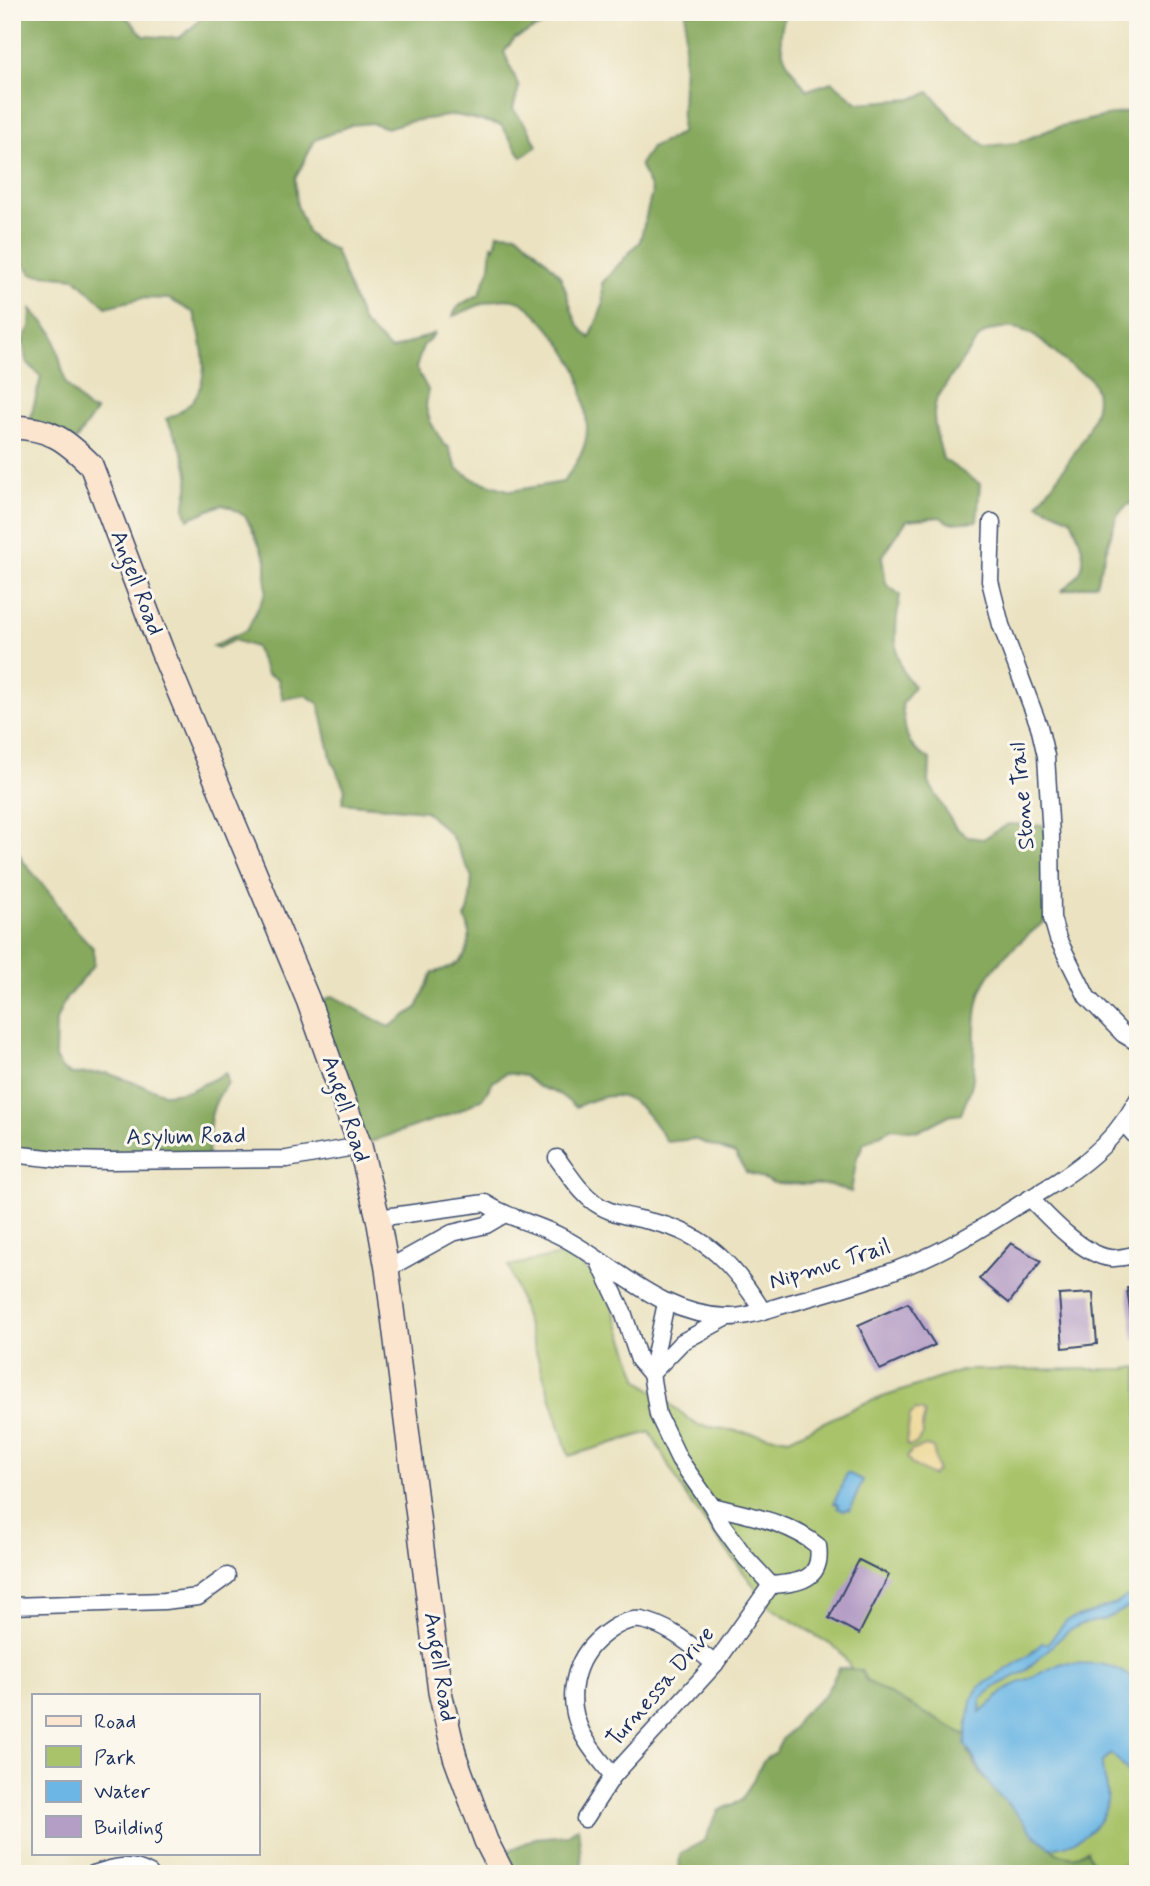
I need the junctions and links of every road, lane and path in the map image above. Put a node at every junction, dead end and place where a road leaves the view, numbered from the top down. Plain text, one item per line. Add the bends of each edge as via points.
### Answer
1 (12, 427) edge
2 (992, 522) dead end
3 (1138, 1043) edge
4 (1138, 1099) edge
5 (1124, 1123) junction
6 (1138, 1139) edge
7 (360, 1146) junction
8 (12, 1154) edge
9 (557, 1158) dead end
10 (1030, 1198) junction
11 (503, 1215) junction
12 (378, 1218) junction
13 (1138, 1254) edge
14 (599, 1262) junction
15 (387, 1269) junction
16 (666, 1303) junction
17 (762, 1310) junction
18 (728, 1317) junction
19 (651, 1374) junction
20 (712, 1506) junction
21 (227, 1576) dead end
22 (771, 1585) junction
23 (12, 1606) edge
24 (715, 1664) junction
25 (613, 1776) junction
26 (586, 1819) dead end
27 (93, 1874) edge
28 (150, 1874) edge
29 (503, 1874) edge

1 - 7 street, Angell Road via 49,431 91,465 162,651 308,1000
2 - 3 street, Stone Trail via 990,581 1046,755 1052,918 1087,997
4 - 5 street, Nipmuc Trail
5 - 6 street
5 - 10 street, Nipmuc Trail via 1097,1153
7 - 8 street, Asylum Road via 275,1159 110,1161
7 - 12 street, Angell Road
9 - 17 street via 582,1193 603,1208 676,1229 722,1256
10 - 13 street via 1094,1253 1108,1258
10 - 17 street, Nipmuc Trail via 919,1260 858,1285
11 - 12 street, Nipmuc Trail via 485,1203
11 - 14 street, Nipmuc Trail via 543,1227
11 - 15 street via 486,1225 453,1233
12 - 15 street, Angell Road
14 - 16 street, Nipmuc Trail
14 - 19 street via 639,1360
15 - 29 street, Angell Road via 440,1692 455,1757
16 - 18 street, Nipmuc Trail
16 - 19 street
17 - 18 street, Nipmuc Trail
18 - 19 street via 682,1342
19 - 20 street via 667,1437
20 - 22 street via 746,1558
20 - 22 street via 782,1524 818,1546 820,1559 813,1574 795,1584
21 - 23 street via 198,1597
22 - 24 street, Turnessa Drive
24 - 25 street, Turnessa Drive
24 - 25 street via 676,1635 641,1620 615,1627 590,1648 573,1684 574,1706 580,1730
25 - 26 street, Turnessa Drive
27 - 28 street via 119,1865

